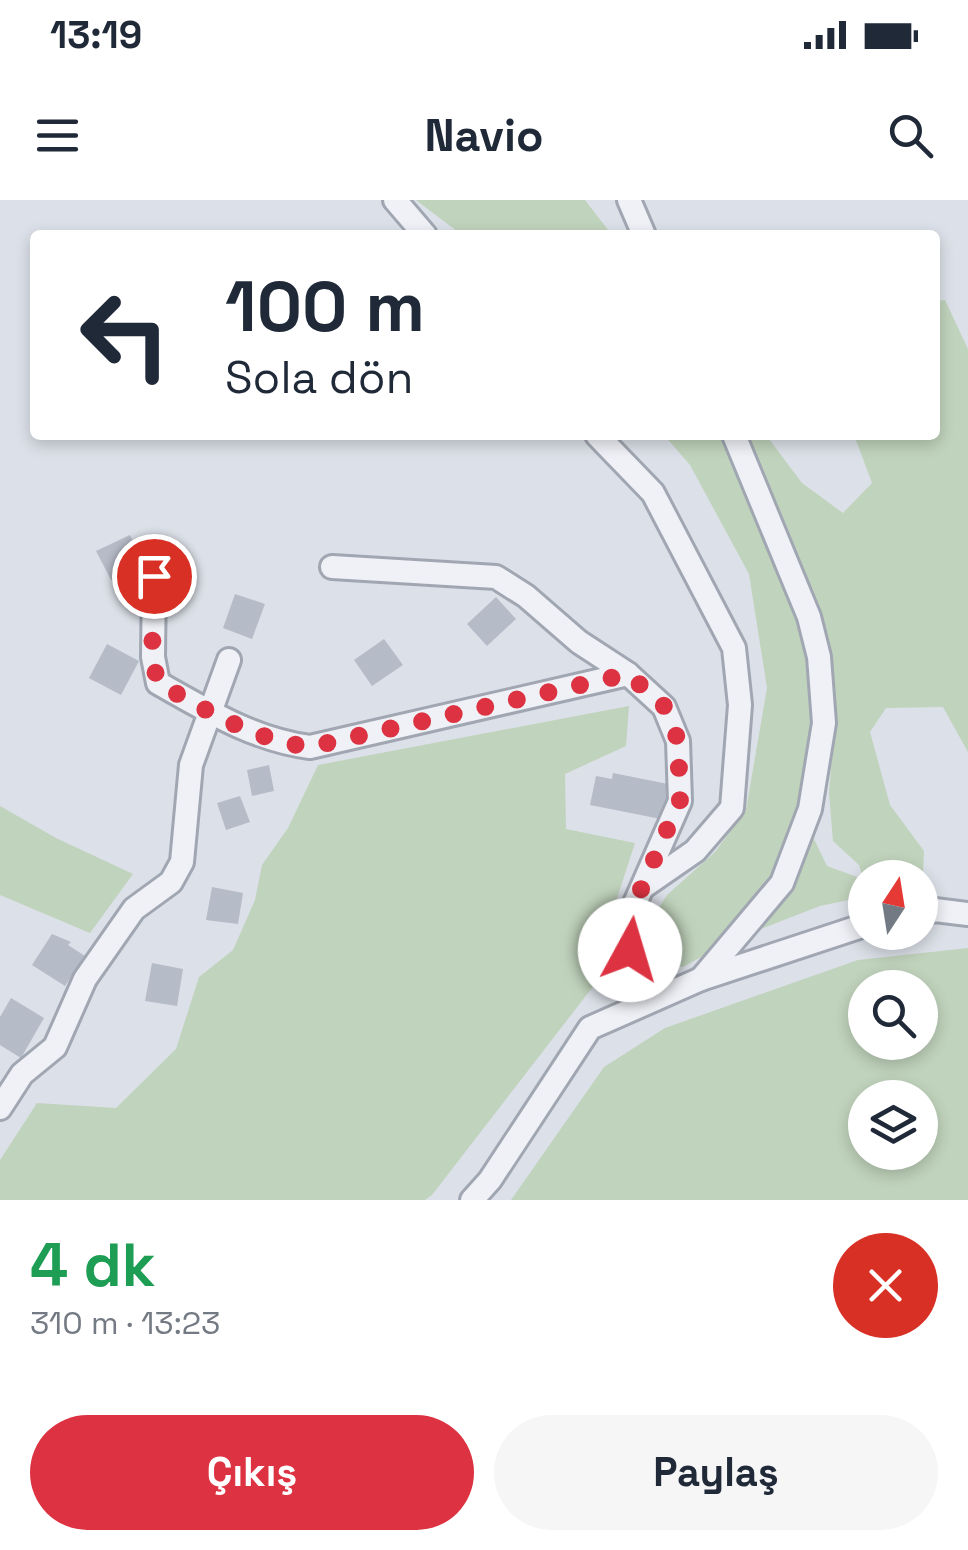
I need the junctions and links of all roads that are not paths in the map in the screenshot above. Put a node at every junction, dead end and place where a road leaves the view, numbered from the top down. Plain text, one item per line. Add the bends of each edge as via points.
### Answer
1 (628, 200) edge
2 (403, 208) edge
3 (421, 230) edge
4 (642, 230) edge
5 (601, 440) edge
6 (736, 440) edge
7 (332, 567) dead end
8 (154, 576) dead end
9 (229, 660) dead end
10 (628, 674) junction
11 (211, 713) junction
12 (641, 889) junction
13 (938, 910) edge
14 (968, 914) edge
15 (848, 931) edge
16 (701, 979) junction
17 (640, 1004) junction
18 (0, 1108) edge
19 (472, 1200) edge

1 - 4 street
2 - 3 street
5 - 12 street via 653,493 706,591 734,648 740,705 732,808 695,852
6 - 16 street via 809,617 824,723 810,809 782,882
7 - 10 street via 496,578
8 - 11 street via 152,658 158,683
9 - 11 street
10 - 11 street via 310,747 280,743
10 - 12 street via 664,706 678,740 680,800
11 - 18 street via 191,764 182,862 171,882 134,908 86,980 54,1047 22,1074
12 - 17 street via 625,926
13 - 14 street
15 - 16 street
16 - 17 street
17 - 19 street via 590,1028

